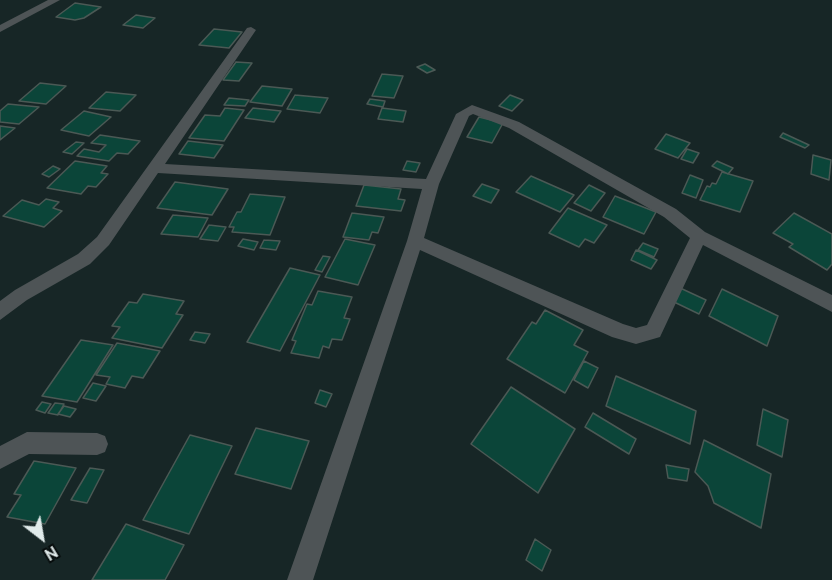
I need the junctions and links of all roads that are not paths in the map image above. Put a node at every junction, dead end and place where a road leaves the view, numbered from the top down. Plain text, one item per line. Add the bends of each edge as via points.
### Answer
1 (55, 0) edge
2 (0, 29) edge
3 (251, 30) dead end
4 (154, 168) junction
5 (431, 184) junction
6 (699, 236) junction
7 (415, 241) junction
8 (832, 304) edge
9 (0, 312) edge
10 (97, 444) dead end
11 (0, 458) edge
12 (300, 580) edge

1 - 2 street
3 - 4 street
4 - 5 street
4 - 9 street via 103,241 84,259 21,295
5 - 6 street via 463,114 472,110 514,125 670,213
5 - 7 street
6 - 7 street via 653,331 636,336
6 - 8 street
7 - 12 street
10 - 11 street via 27,443

